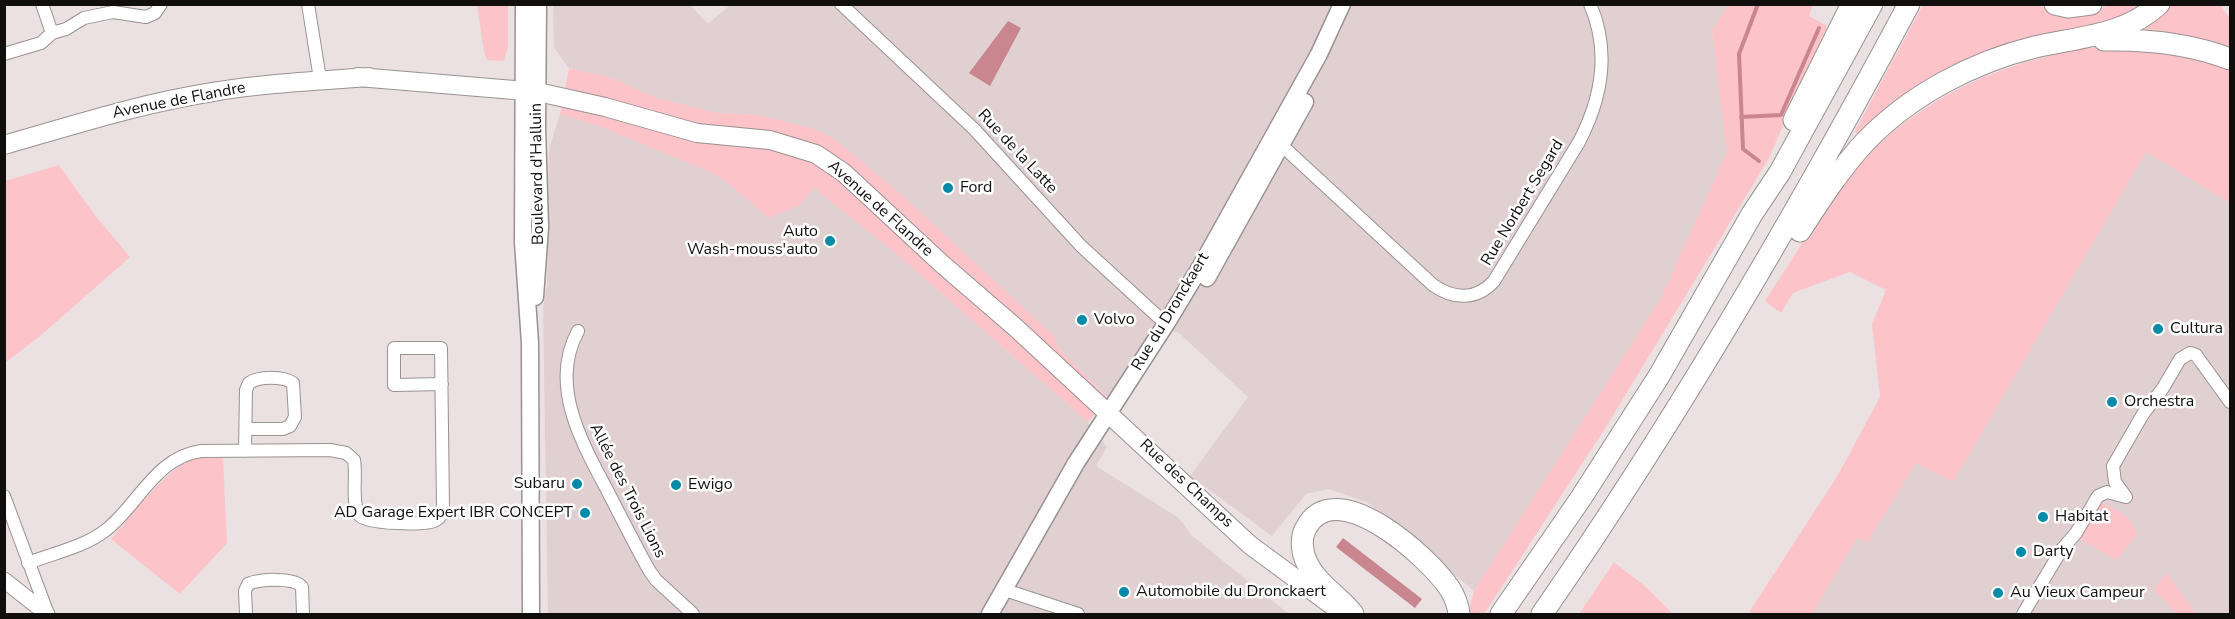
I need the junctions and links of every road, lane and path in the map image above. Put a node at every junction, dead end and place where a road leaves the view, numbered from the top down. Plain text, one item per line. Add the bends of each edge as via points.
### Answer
1 (42, 4) edge
2 (161, 4) edge
3 (308, 4) edge
4 (524, 4) edge
5 (538, 4) edge
6 (841, 4) edge
7 (1342, 4) edge
8 (1354, 4) edge
9 (1590, 4) edge
10 (1833, 4) edge
11 (1852, 4) edge
12 (1872, 4) edge
13 (1909, 4) edge
14 (2055, 4) edge
15 (2091, 4) edge
16 (2159, 4) edge
17 (52, 33) junction
18 (1837, 33) junction
19 (2061, 42) junction
20 (4, 54) edge
21 (2230, 59) edge
22 (320, 79) junction
23 (531, 87) junction
24 (1277, 141) junction
25 (4, 145) edge
26 (1752, 214) junction
27 (1166, 324) junction
28 (579, 331) dead end
29 (1700, 373) junction
30 (442, 384) junction
31 (2230, 402) edge
32 (1109, 421) junction
33 (246, 429) junction
34 (245, 451) junction
35 (4, 496) edge
36 (28, 563) junction
37 (4, 580) edge
38 (1010, 592) junction
39 (47, 615) edge
40 (246, 615) edge
41 (303, 615) edge
42 (531, 615) edge
43 (693, 615) edge
44 (990, 615) edge
45 (1004, 615) edge
46 (1078, 615) edge
47 (1344, 615) edge
48 (1353, 615) edge
49 (1459, 615) edge
50 (1501, 615) edge
51 (1542, 615) edge
52 (2023, 615) edge

1 - 17 street
2 - 17 street via 149,16 103,13
3 - 22 street
4 - 23 main road, Boulevard d'Halluin
5 - 23 main road, Boulevard d'Halluin
6 - 27 street, Rue de la Latte via 974,129 1081,246
7 - 24 main road, Rue du Dronckaert
8 - 24 main road, Rue du Dronckaert via 1324,67
9 - 24 street, Rue Norbert Segard via 1602,54 1593,110 1579,142 1514,250 1494,281 1482,291 1460,296 1440,290
10 - 18 highway
11 - 18 highway
12 - 26 highway via 1780,172
13 - 29 highway via 1794,216
14 - 15 highway
16 - 19 highway via 2129,26
17 - 20 street via 41,43
18 - 26 highway via 1776,155
19 - 21 highway via 2156,41 2194,47
19 - 29 highway via 2014,53 1962,73 1921,96 1872,135 1826,192 1740,327
22 - 23 main road, Avenue de Flandre via 427,74
22 - 25 main road, Avenue de Flandre via 174,99
23 - 32 main road, Avenue de Flandre via 609,99 678,128 707,135 771,140 816,154 844,174 942,264 1041,367
23 - 42 main road, Boulevard d'Halluin via 523,242 530,343
24 - 27 main road, Rue du Dronckaert
24 - 32 main road, Rue du Dronckaert via 1195,297
26 - 50 highway via 1659,376
27 - 32 main road, Rue du Dronckaert
28 - 43 street, Allée des Trois Lions via 569,353 567,371 570,407 580,437 649,570
29 - 51 highway
30 - 30 street via 441,348 394,348 394,385
30 - 34 street via 443,509 440,517 431,522 374,522 363,518 357,510 354,460 346,453
31 - 52 street via 2196,355 2182,356 2113,466 2115,482 2126,497 2107,492 2098,496
32 - 38 main road, Rue du Dronckaert
32 - 47 main road, Rue des Champs via 1185,500
33 - 33 street via 249,382 286,379 293,383 295,417 290,426
33 - 34 street
34 - 36 street via 201,452 177,458 99,535
35 - 36 street
36 - 39 street
37 - 39 street
38 - 44 main road, Rue du Dronckaert
38 - 45 main road, Rue du Dronckaert
38 - 46 street
40 - 41 street via 248,584 291,580 302,587
48 - 49 highway via 1313,573 1304,556 1304,531 1308,523 1329,510 1348,510 1370,519 1425,561 1450,590

